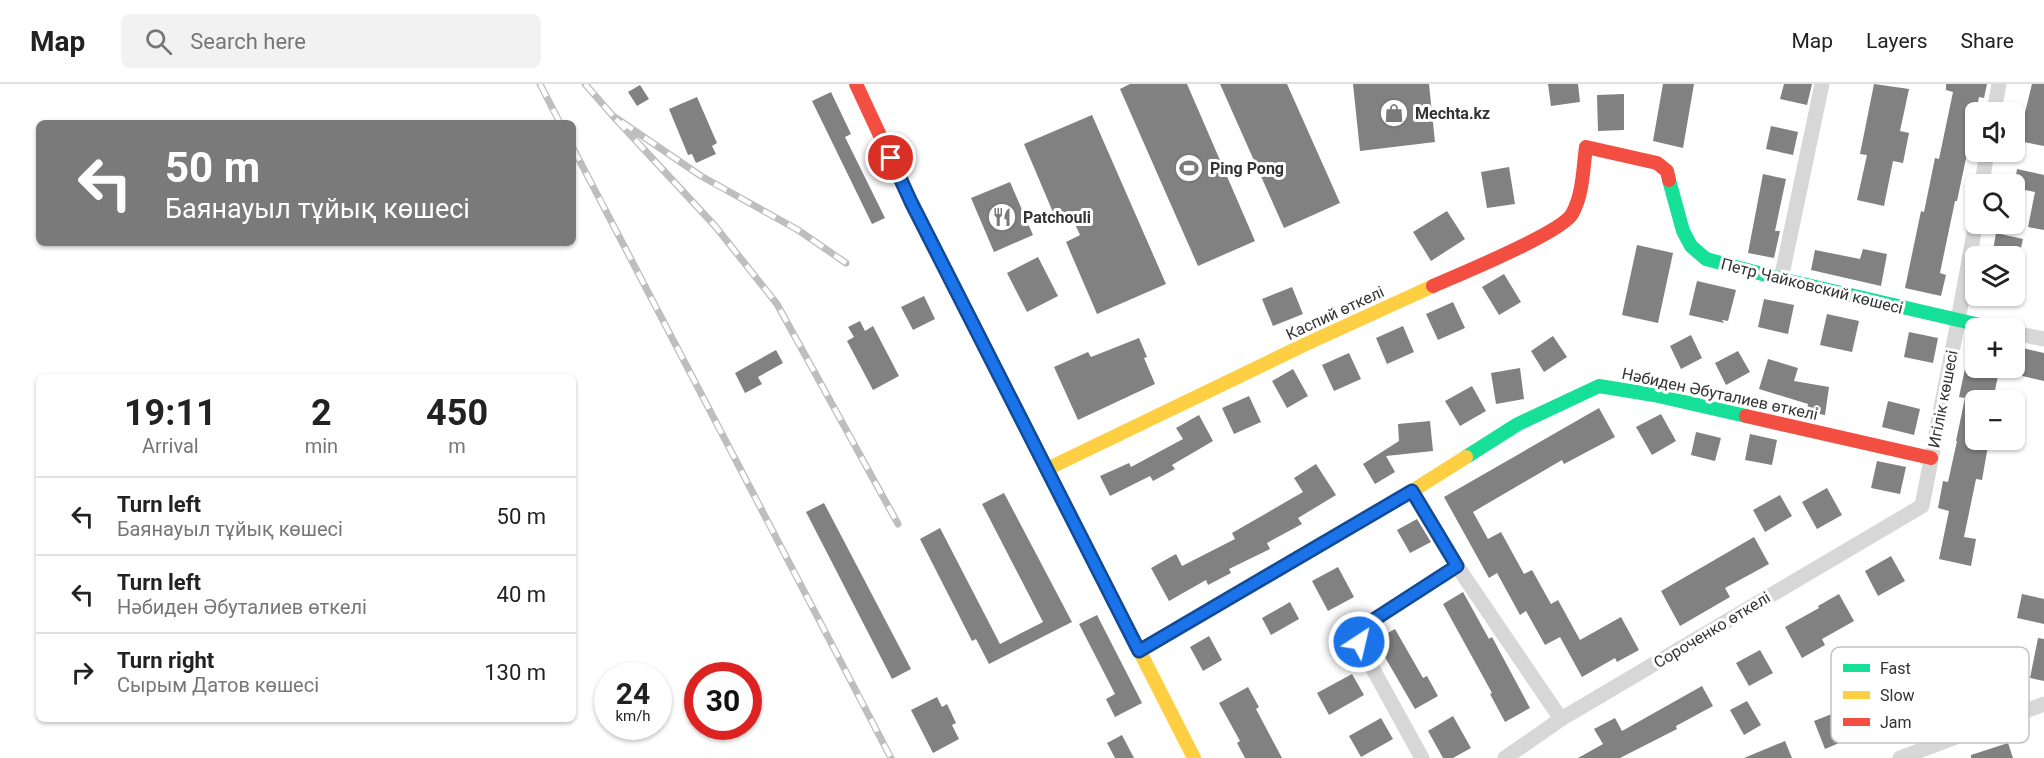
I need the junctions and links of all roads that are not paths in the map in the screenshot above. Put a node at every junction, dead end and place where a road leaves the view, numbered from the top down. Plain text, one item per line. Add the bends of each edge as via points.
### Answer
1 (856, 84) edge
2 (1822, 84) edge
3 (1999, 84) edge
4 (1996, 102) edge
5 (1586, 147) joint
6 (1974, 234) edge
7 (1781, 279) junction
8 (1958, 321) junction
9 (1965, 322) edge
10 (2025, 335) edge
11 (2044, 339) edge
12 (1931, 458) junction
13 (1047, 469) junction
14 (1412, 491) junction
15 (1922, 506) joint
16 (1457, 566) junction
17 (1139, 651) junction
18 (2044, 704) edge
19 (2029, 710) edge
20 (1561, 719) junction
21 (1940, 743) edge
22 (1194, 758) edge
23 (1422, 758) edge
24 (1505, 758) edge
25 (1900, 758) edge

1 - 13 street via 911,202
2 - 7 street
3 - 4 street
5 - 7 street, Петр Чайковский көшесі via 1657,163 1667,171 1683,231 1691,246 1706,259
5 - 13 street, Каспий өткелі via 1581,187 1570,216 1539,238 1306,344
6 - 8 street, Игілік көшесі
7 - 8 street, Петр Чайковский көшесі
8 - 9 street, Петр Чайковский көшесі
8 - 12 street, Игілік көшесі
10 - 11 street
12 - 14 street, Нәбиден Әбуталиев өткелі via 1599,386 1518,424
12 - 15 street, Игілік көшесі
13 - 17 street
14 - 16 street
14 - 17 street, Нәбиден Әбуталиев өткелі
15 - 20 street, Сороченко өткелі
16 - 20 street
16 - 23 street via 1361,628 1359,634 1359,642
17 - 22 street
18 - 19 street
20 - 24 street, Сороченко өткелі
21 - 25 street

